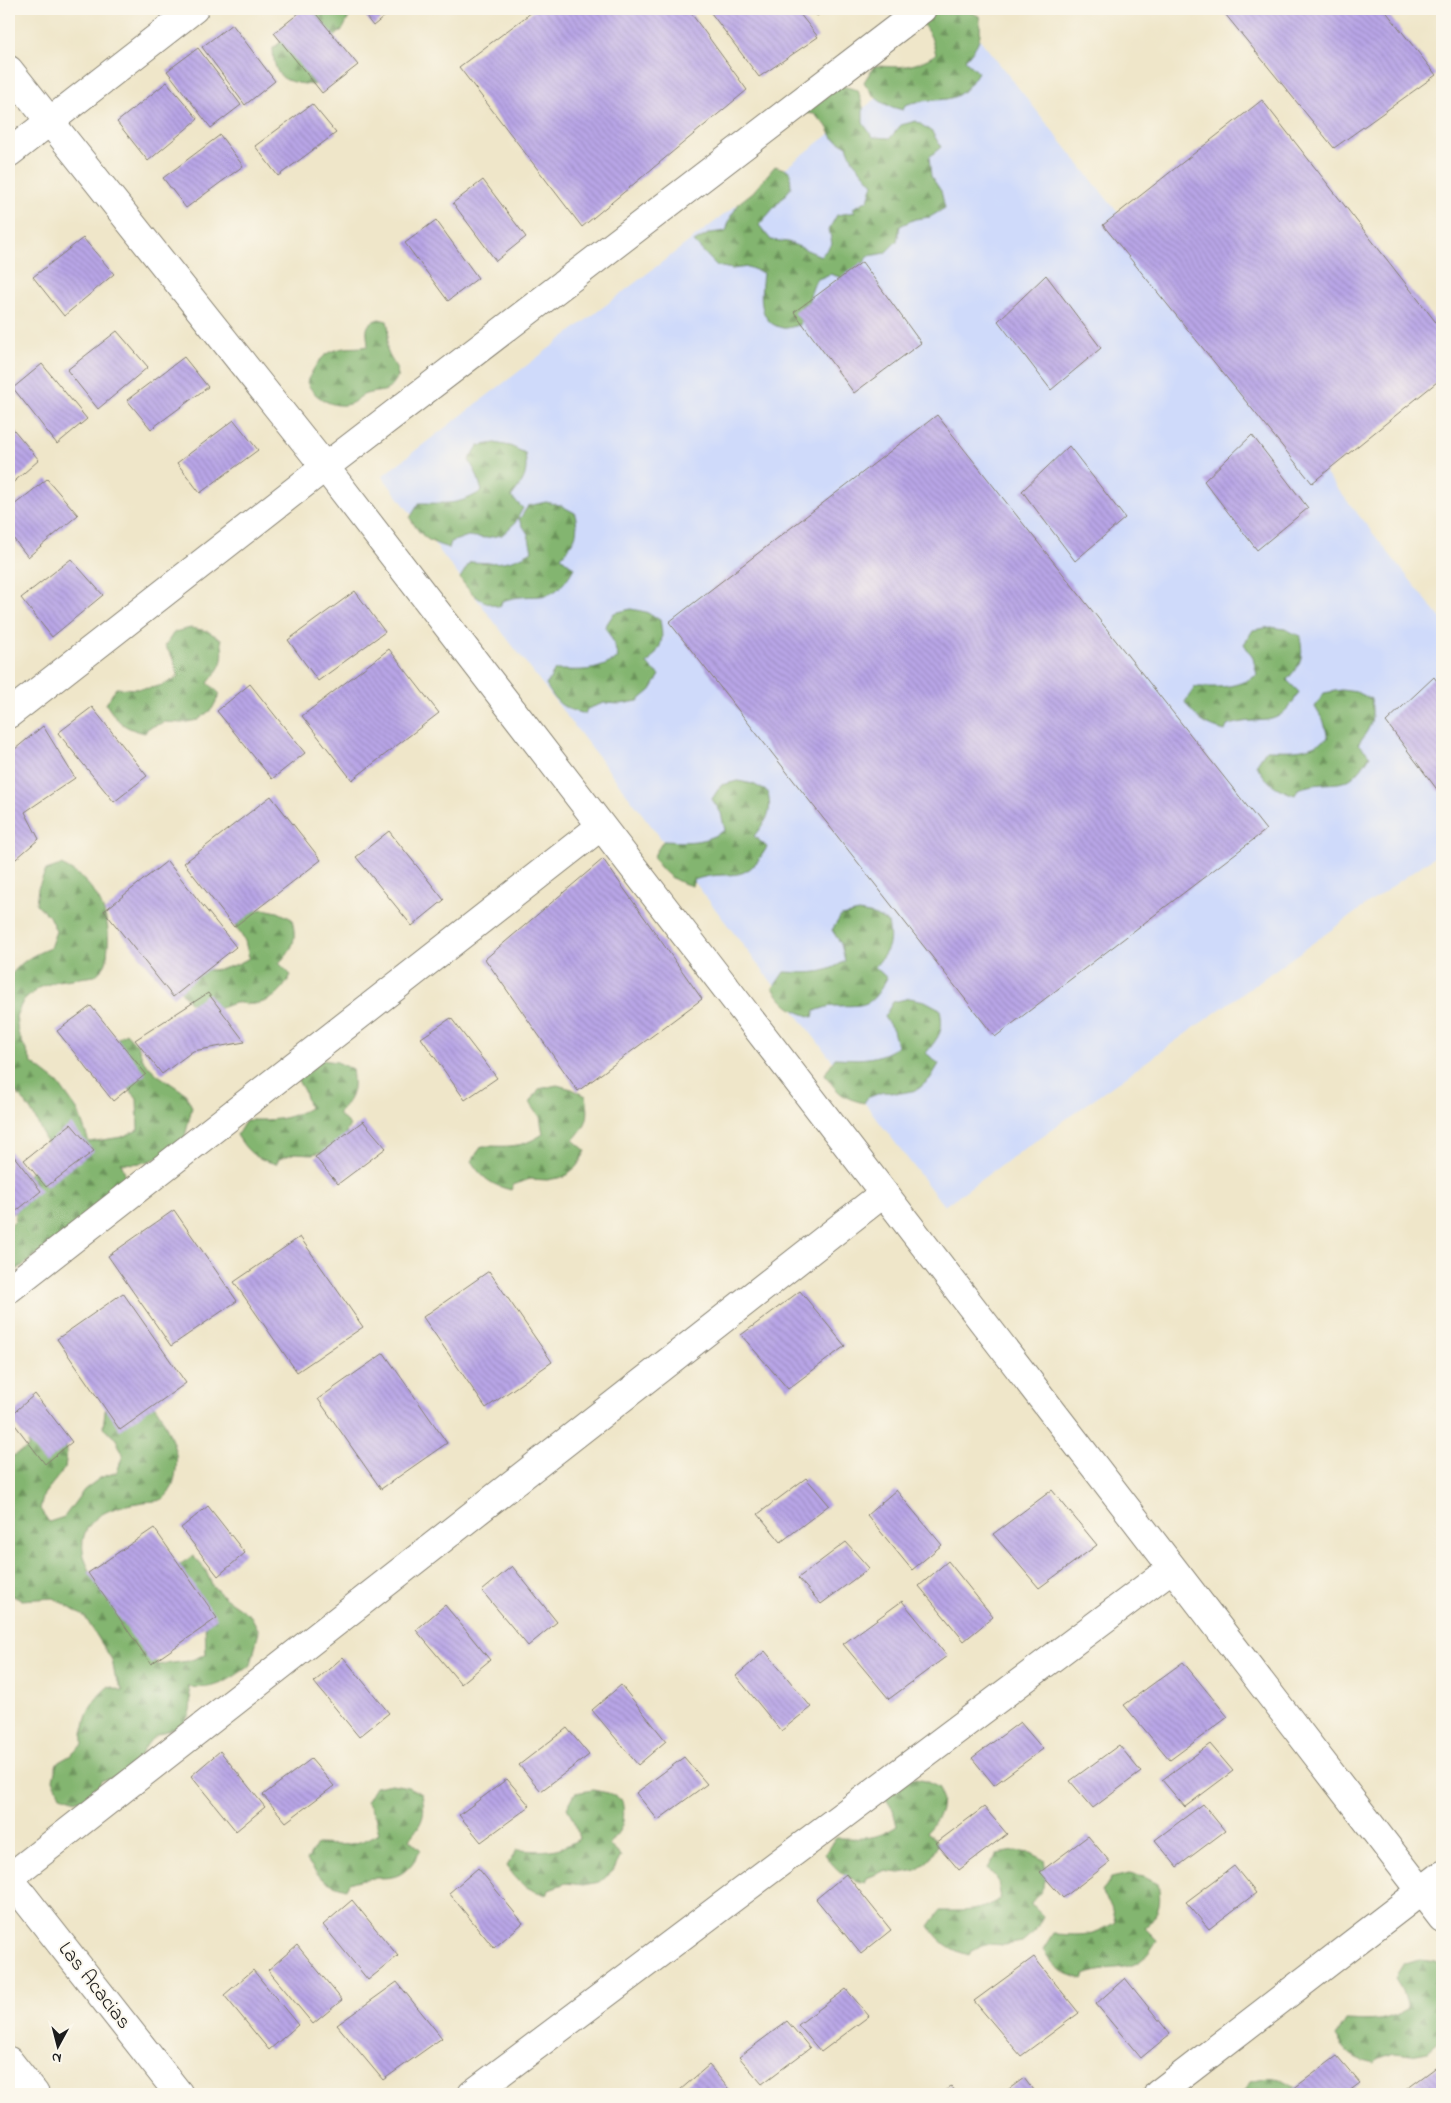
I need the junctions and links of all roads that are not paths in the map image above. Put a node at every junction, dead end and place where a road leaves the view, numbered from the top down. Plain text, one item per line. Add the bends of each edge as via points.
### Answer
1 (194, 9) edge
2 (922, 9) edge
3 (9, 70) edge
4 (49, 122) junction
5 (9, 154) edge
6 (325, 467) junction
7 (9, 714) edge
8 (601, 826) junction
9 (884, 1193) junction
10 (9, 1289) edge
11 (1172, 1568) junction
12 (9, 1878) edge
13 (1432, 1883) edge
14 (1442, 1918) edge
15 (9, 2061) edge
16 (35, 2094) edge
17 (179, 2094) edge
18 (472, 2094) edge
19 (1158, 2094) edge

1 - 4 street
2 - 6 street
3 - 4 street
4 - 5 street
4 - 6 street
6 - 7 street
6 - 8 street
8 - 9 street
8 - 10 street
9 - 11 street
9 - 12 street
11 - 13 street
11 - 18 street
12 - 17 street, Las Acacias
13 - 14 street
13 - 19 street
15 - 16 street

